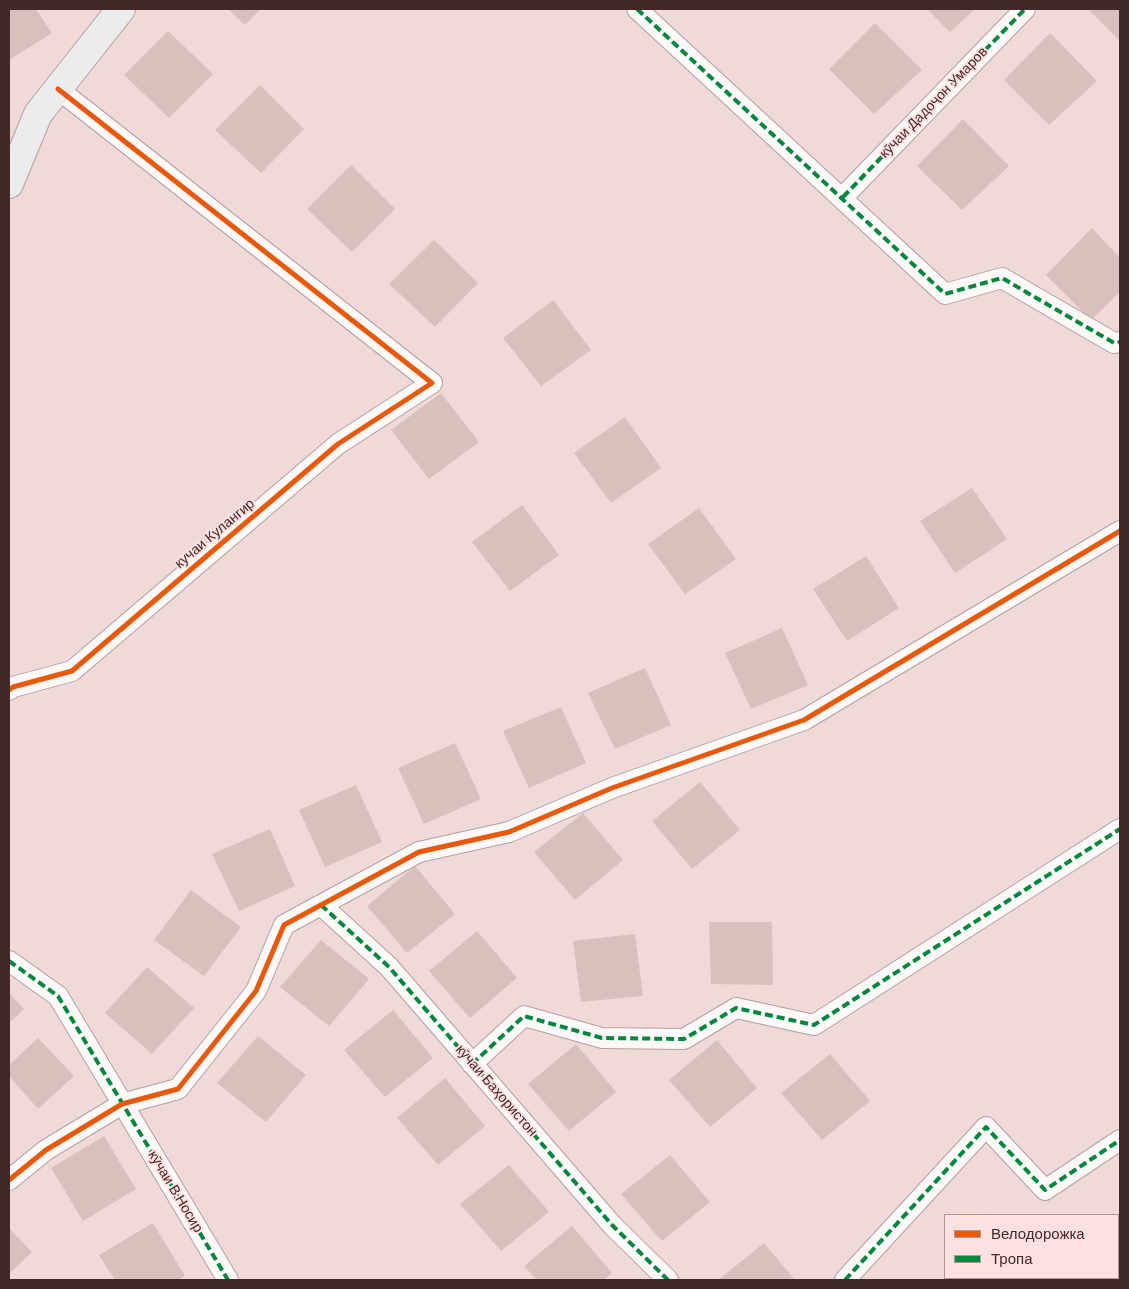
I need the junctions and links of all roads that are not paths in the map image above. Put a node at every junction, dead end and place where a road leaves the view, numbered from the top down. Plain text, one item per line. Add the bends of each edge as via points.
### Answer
1 (120, 9) edge
2 (637, 9) edge
3 (1025, 9) edge
4 (58, 89) junction
5 (9, 184) edge
6 (843, 197) junction
7 (1120, 342) edge
8 (1120, 531) edge
9 (9, 690) edge
10 (1120, 829) edge
11 (321, 905) junction
12 (9, 961) edge
13 (472, 1064) junction
14 (122, 1104) junction
15 (1120, 1140) edge
16 (9, 1180) edge
17 (228, 1280) edge
18 (668, 1280) edge
19 (845, 1280) edge

1 - 4 street
2 - 6 street
3 - 6 street, кӯчаи Дадоҷон Умаров
4 - 5 street via 38,114
4 - 9 street, кучаи Кулангир via 432,384 338,444 72,671
6 - 7 street via 945,294 1002,278 1114,343
8 - 11 street via 804,720 612,788 509,832 419,852
10 - 13 street via 814,1025 736,1008 684,1038 602,1038 524,1016
11 - 13 street, кӯчаи Баҳористон via 388,967
11 - 14 street via 284,925 256,991 178,1090
12 - 14 street, кӯчаи В.Носир via 58,996
13 - 18 street, кӯчаи Баҳористон via 612,1226
14 - 16 street via 46,1150
14 - 17 street, кӯчаи В.Носир
15 - 19 street via 1045,1190 986,1127

